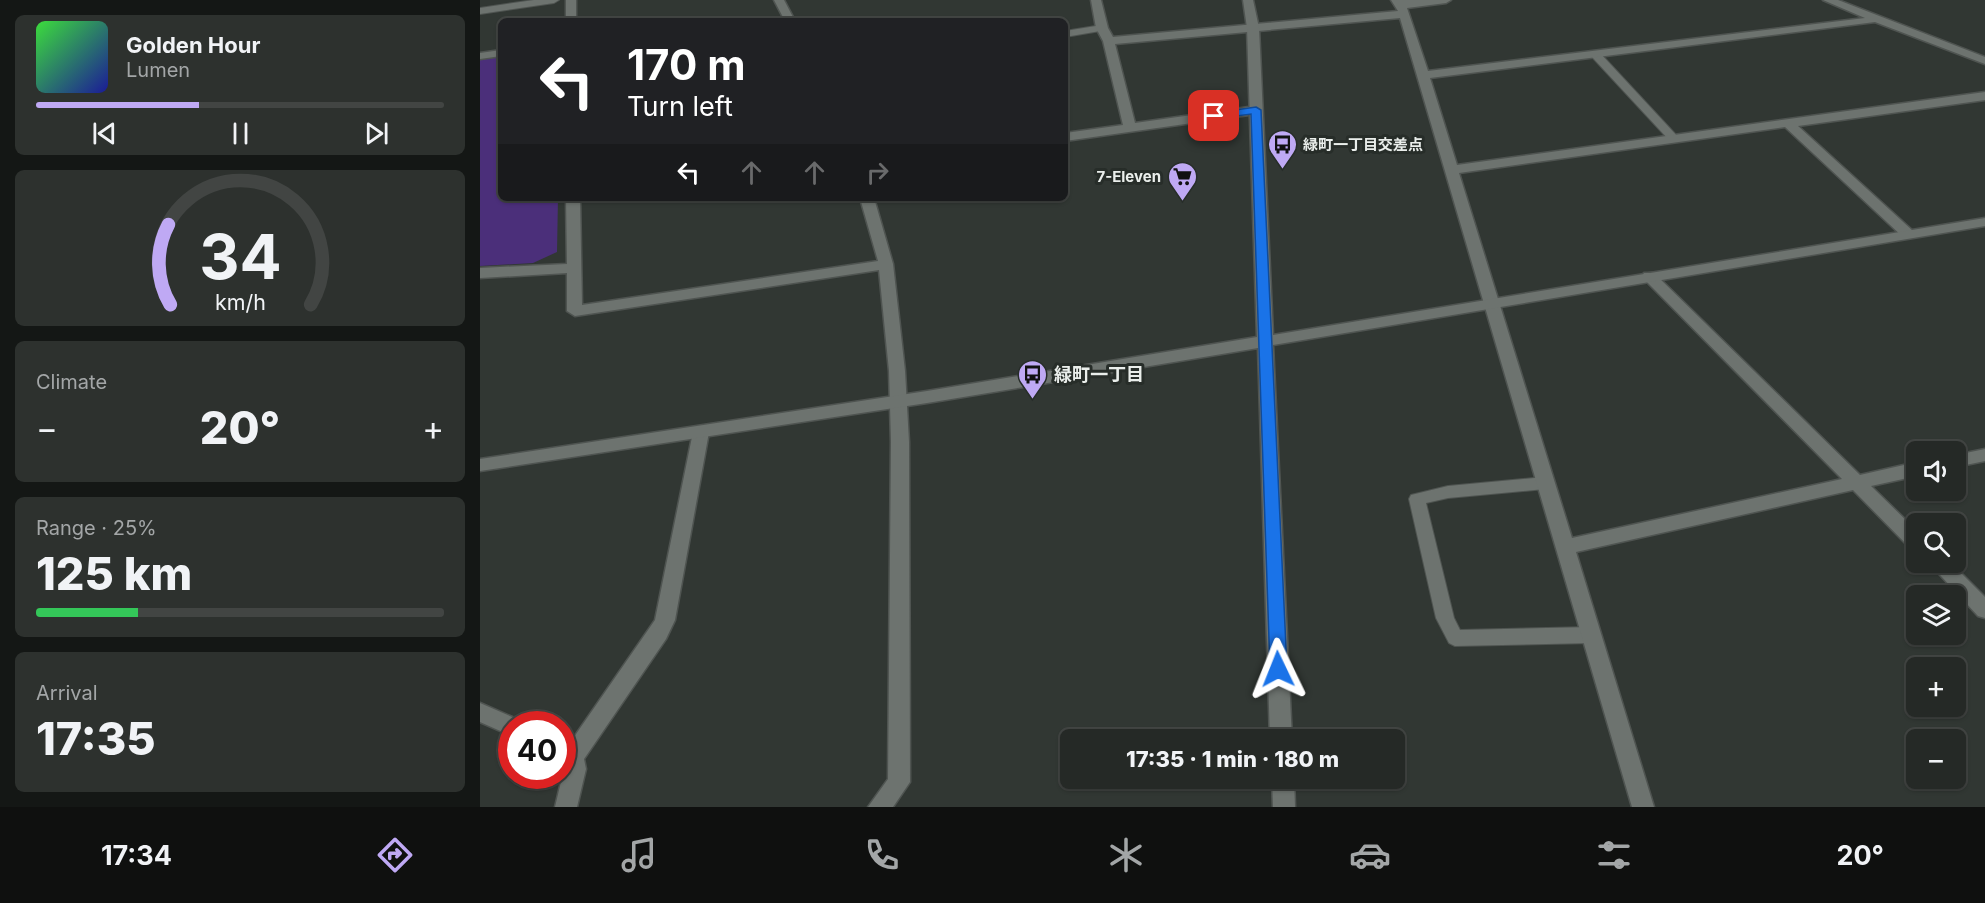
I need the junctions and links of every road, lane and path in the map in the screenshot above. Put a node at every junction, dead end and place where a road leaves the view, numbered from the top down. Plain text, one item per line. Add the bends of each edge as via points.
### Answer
1 (554, 0) edge
2 (571, 0) edge
3 (779, 0) edge
4 (1096, 0) edge
5 (1248, 0) edge
6 (1446, 0) edge
7 (1828, 0) edge
8 (1400, 6) edge
9 (480, 11) edge
10 (571, 18) edge
11 (788, 18) edge
12 (1874, 18) junction
13 (1102, 28) junction
14 (1253, 28) junction
15 (1068, 34) edge
16 (1109, 41) junction
17 (498, 53) edge
18 (1596, 55) junction
19 (480, 56) edge
20 (1985, 61) edge
21 (1422, 75) junction
22 (1985, 96) edge
23 (1256, 110) junction
24 (1788, 123) junction
25 (1130, 128) junction
26 (1068, 137) edge
27 (1674, 139) junction
28 (1451, 170) junction
29 (573, 201) edge
30 (868, 201) edge
31 (1985, 222) edge
32 (1908, 234) junction
33 (886, 264) junction
34 (573, 268) junction
35 (480, 273) edge
36 (1649, 276) junction
37 (1490, 303) junction
38 (1266, 341) junction
39 (898, 402) junction
40 (701, 432) junction
41 (1985, 455) edge
42 (1966, 459) edge
43 (480, 465) edge
44 (1906, 471) edge
45 (1856, 482) junction
46 (1545, 483) junction
47 (1906, 532) edge
48 (1566, 547) junction
49 (1948, 573) edge
50 (1985, 610) edge
51 (1592, 635) junction
52 (480, 712) edge
53 (498, 720) edge
54 (1281, 729) edge
55 (576, 743) edge
56 (570, 789) edge
57 (1283, 789) edge
58 (566, 807) edge
59 (879, 807) edge
60 (1284, 807) edge
61 (1643, 807) edge

1 - 9 lane
2 - 10 street
3 - 11 street
4 - 13 street
5 - 14 street
6 - 8 street
7 - 12 street
8 - 14 street
8 - 21 street
12 - 18 street
12 - 20 street
13 - 15 lane
13 - 16 street
14 - 16 street
14 - 23 street
16 - 25 street
17 - 19 street
18 - 21 street
18 - 27 lane
21 - 28 street
22 - 24 street
23 - 25 street
23 - 38 street
24 - 27 street
24 - 32 street
25 - 26 street
27 - 28 street
28 - 37 street
29 - 34 street
30 - 33 street
31 - 32 street
32 - 36 street
33 - 34 street via 575,311
33 - 39 street
34 - 35 street
36 - 37 street
36 - 45 street
37 - 38 street
37 - 46 street
38 - 39 street
38 - 54 street
39 - 40 street
39 - 59 street via 899,782
40 - 43 street
40 - 55 street via 665,620
41 - 42 street
44 - 45 street
45 - 47 street
45 - 48 street
46 - 48 street
46 - 51 lane via 1448,492 1417,499 1445,618 1455,638
48 - 51 street
49 - 50 street
51 - 61 street
52 - 53 street
56 - 58 street
57 - 60 street

